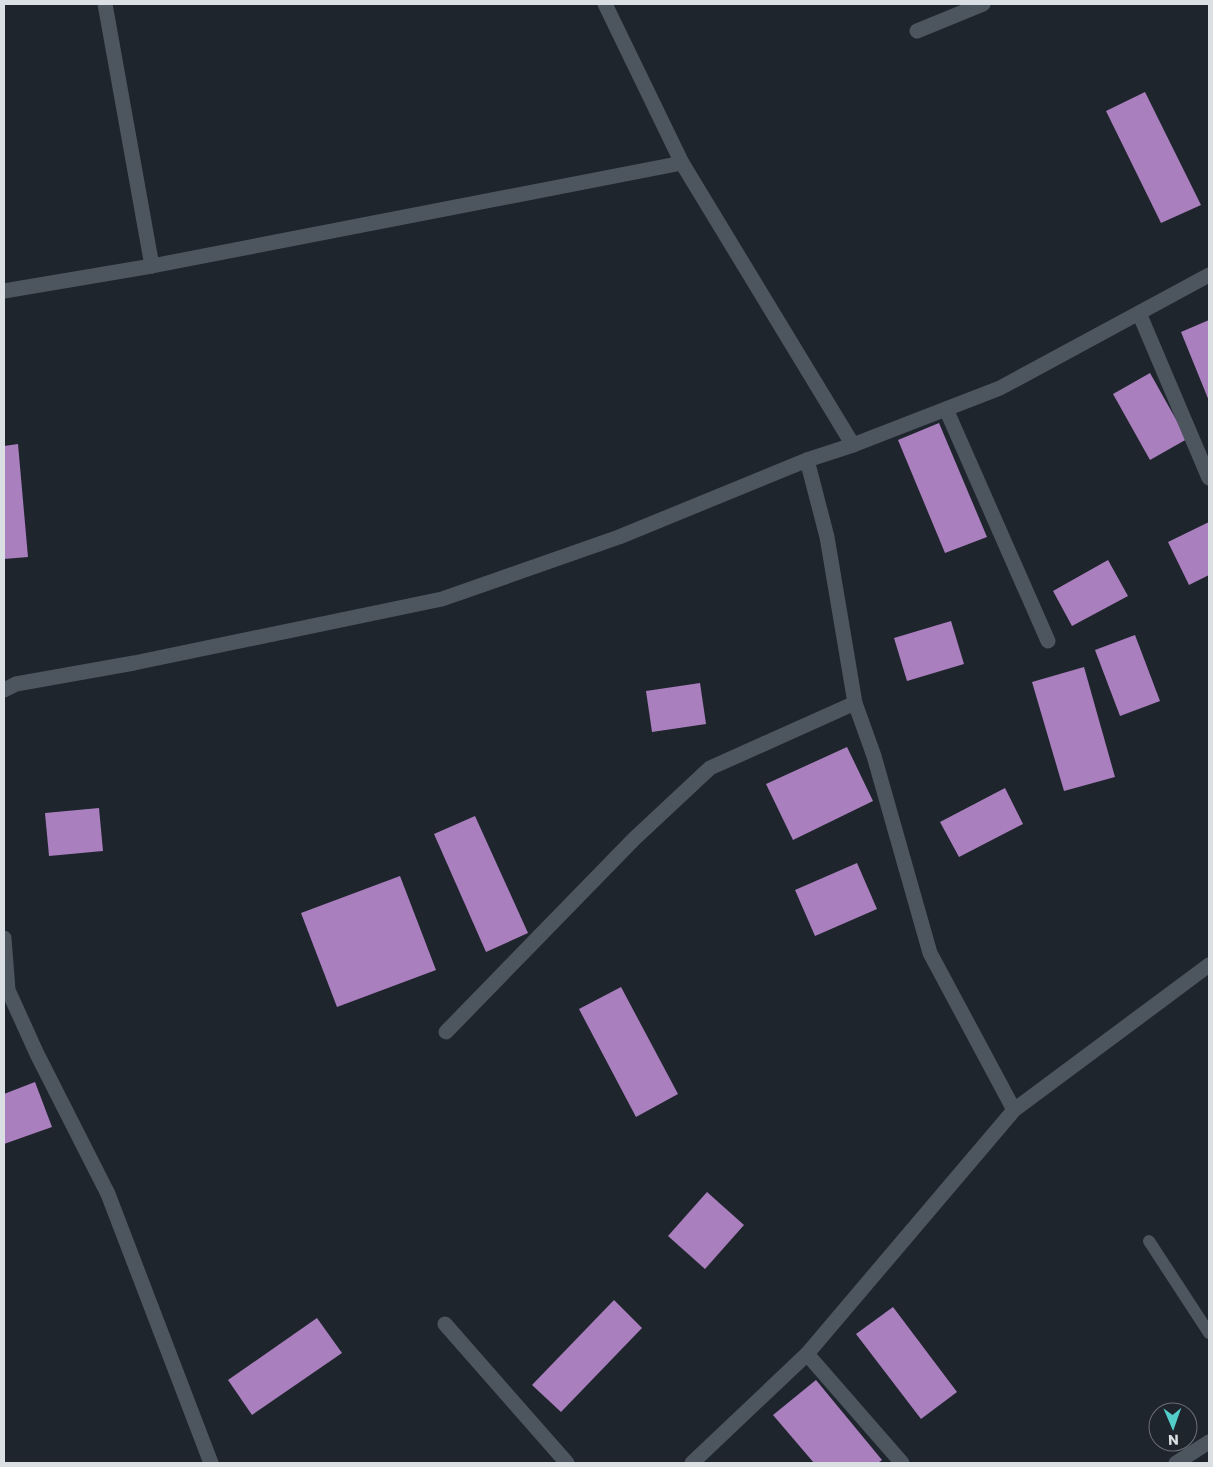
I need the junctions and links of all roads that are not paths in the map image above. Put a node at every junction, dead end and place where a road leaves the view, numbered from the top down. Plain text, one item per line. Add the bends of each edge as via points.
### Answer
1 (105, 4) edge
2 (605, 4) edge
3 (982, 4) edge
4 (917, 31) dead end
5 (682, 162) junction
6 (152, 266) junction
7 (1209, 275) edge
8 (4, 292) edge
9 (1139, 314) junction
10 (946, 409) junction
11 (853, 445) junction
12 (807, 460) junction
13 (1209, 478) edge
14 (1048, 641) dead end
15 (4, 690) edge
16 (855, 703) junction
17 (4, 938) edge
18 (1209, 965) edge
19 (446, 1032) dead end
20 (1014, 1110) junction
21 (1149, 1241) dead end
22 (445, 1324) dead end
23 (1209, 1333) edge
24 (807, 1354) junction
25 (1209, 1442) edge
26 (211, 1463) edge
27 (567, 1463) edge
28 (692, 1463) edge
29 (902, 1463) edge
30 (1176, 1463) edge

1 - 6 street
2 - 5 street
3 - 4 street
5 - 6 street
5 - 11 street
6 - 8 street
7 - 9 street
9 - 10 street via 1000,388
9 - 13 street
10 - 11 street
10 - 14 street
11 - 12 street
12 - 15 street via 620,537 442,599 16,684
12 - 16 street via 827,537
16 - 19 street via 710,768 634,839
16 - 20 street via 874,756 930,954
17 - 26 street via 8,990 108,1194
18 - 20 street
20 - 24 street
21 - 23 lane
22 - 27 street
24 - 28 street
24 - 29 street
25 - 30 street

